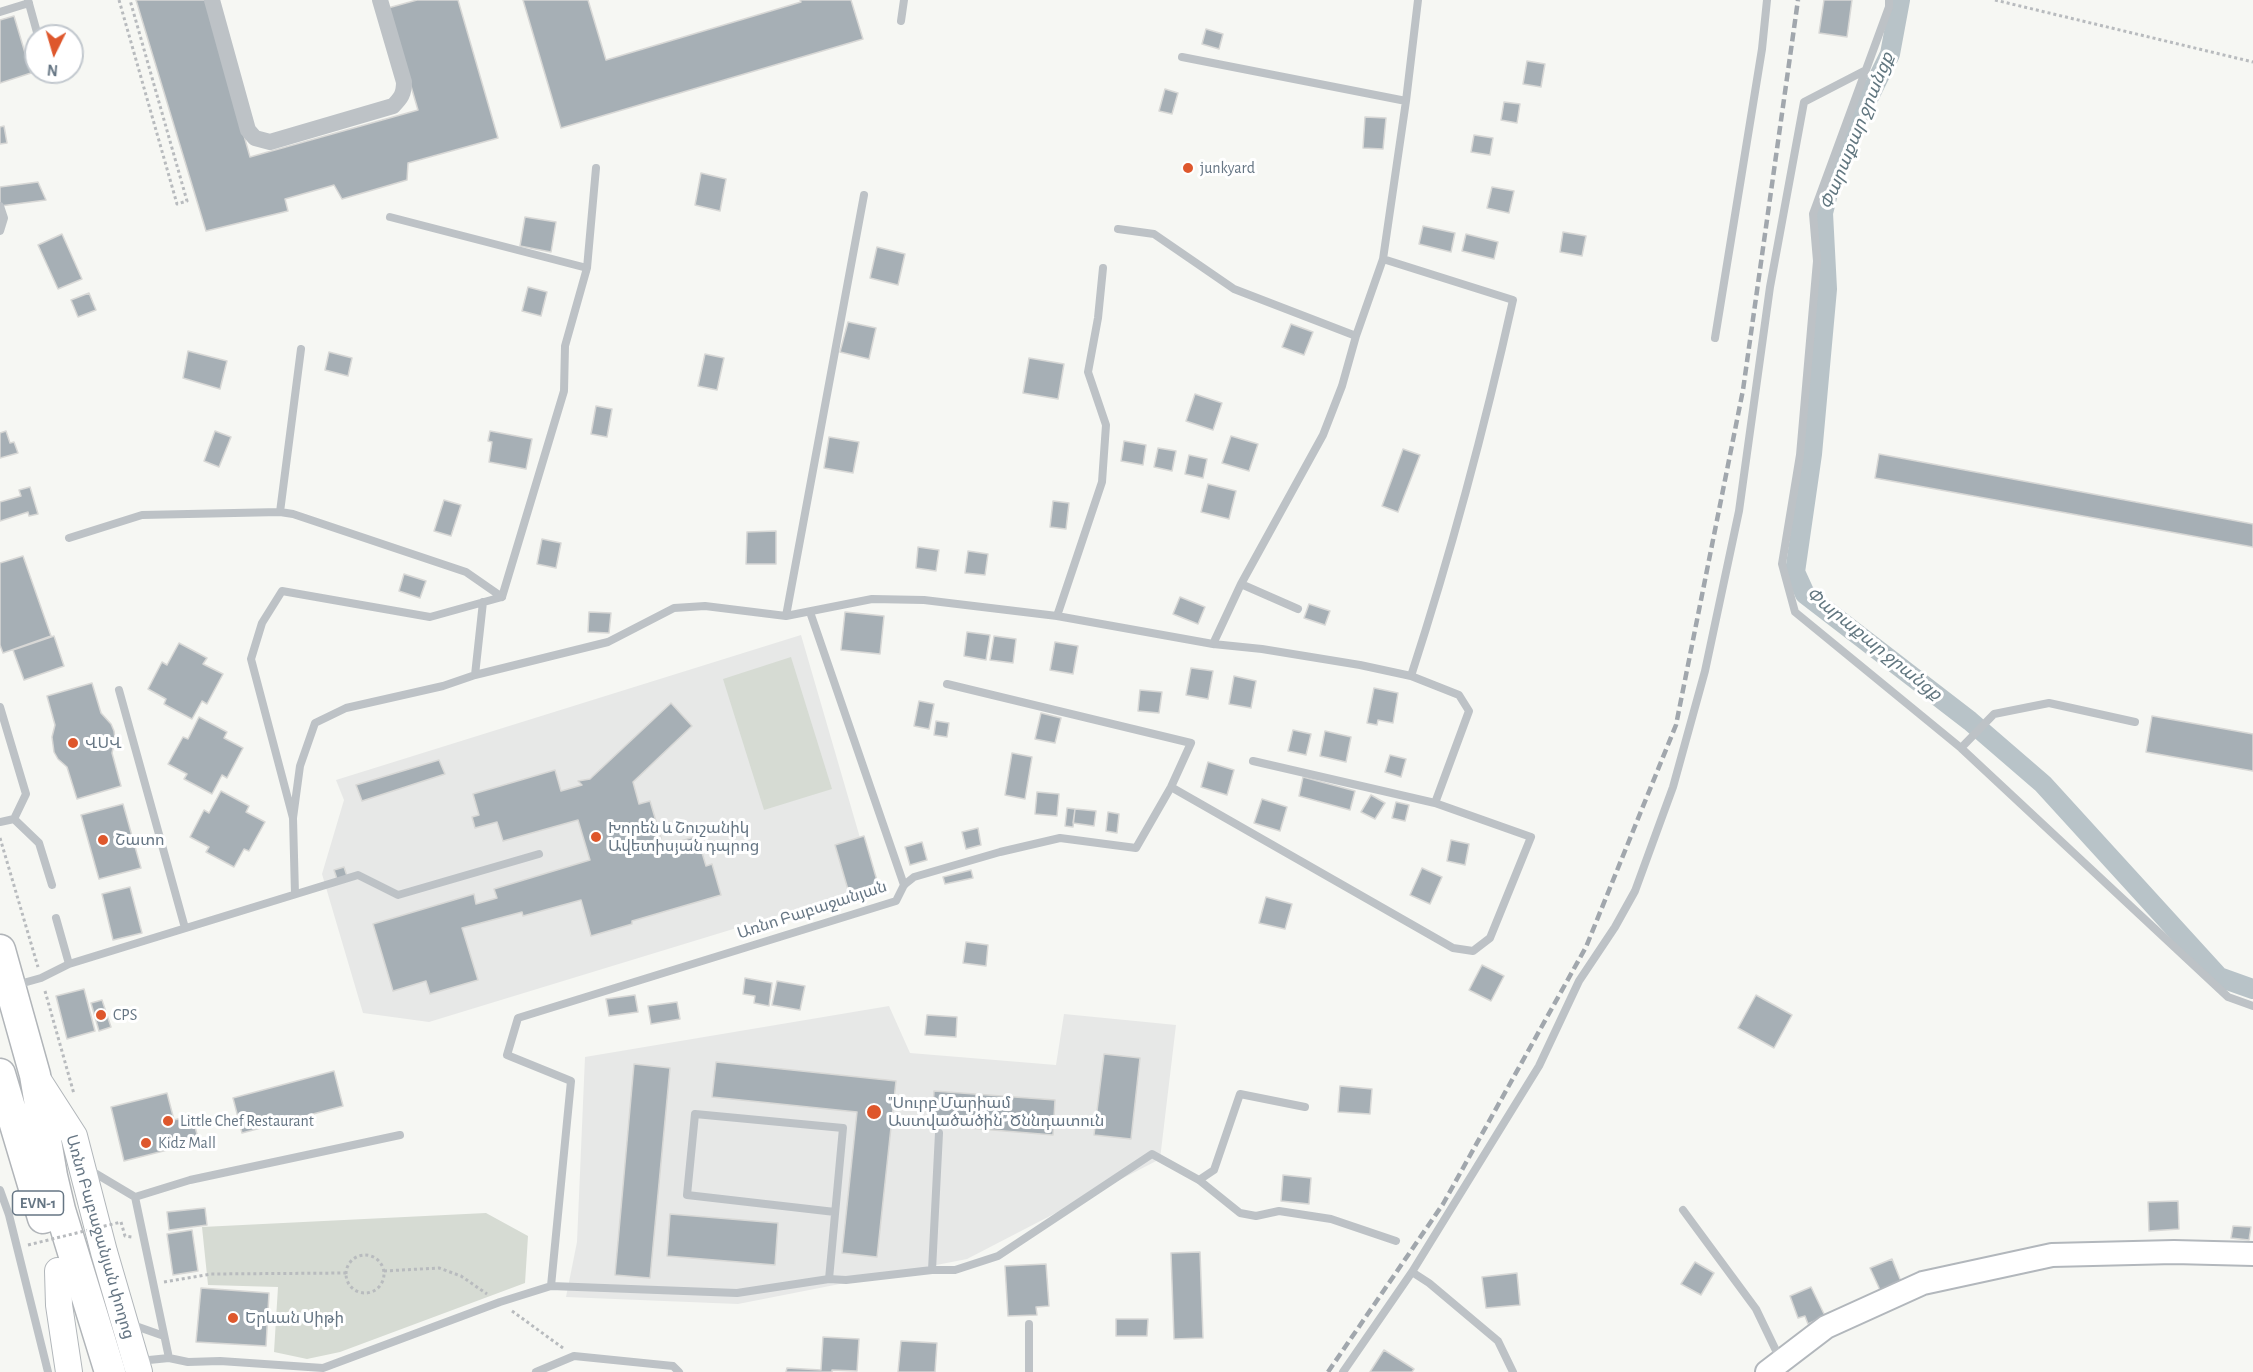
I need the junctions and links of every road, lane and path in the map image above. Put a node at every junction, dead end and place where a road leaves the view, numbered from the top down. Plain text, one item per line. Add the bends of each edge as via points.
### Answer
1 (119, 0) edge
2 (130, 0) edge
3 (212, 0) edge
4 (380, 0) edge
5 (904, 0) edge
6 (1418, 0) edge
7 (1767, 0) edge
8 (1890, 0) edge
9 (1995, 0) edge
10 (29, 1) edge
11 (0, 12) edge
12 (901, 21) dead end
13 (35, 24) edge
14 (1182, 57) dead end
15 (2253, 62) edge
16 (1864, 71) junction
17 (1406, 101) junction
18 (596, 168) dead end
19 (864, 195) dead end
20 (0, 206) edge
21 (390, 217) dead end
22 (1118, 229) dead end
23 (0, 231) edge
24 (1383, 259) junction
25 (587, 268) junction
26 (1103, 268) dead end
27 (1356, 336) junction
28 (1715, 338) dead end
29 (301, 349) dead end
30 (280, 512) junction
31 (69, 538) dead end
32 (1241, 584) junction
33 (502, 597) junction
34 (483, 602) junction
35 (1298, 609) dead end
36 (810, 612) junction
37 (786, 616) junction
38 (1056, 616) junction
39 (1213, 644) junction
40 (475, 675) junction
41 (1411, 676) junction
42 (947, 684) dead end
43 (118, 690) dead end
44 (0, 707) edge
45 (2134, 722) dead end
46 (1961, 748) junction
47 (1253, 761) dead end
48 (1171, 787) junction
49 (1435, 803) junction
50 (293, 818) junction
51 (14, 819) junction
52 (0, 822) edge
53 (0, 838) edge
54 (539, 854) dead end
55 (52, 885) dead end
56 (904, 885) junction
57 (295, 894) junction
58 (56, 918) dead end
59 (185, 928) junction
60 (0, 950) edge
61 (69, 964) junction
62 (41, 978) junction
63 (10, 986) junction
64 (2253, 1006) edge
65 (0, 1074) edge
66 (35, 1075) junction
67 (77, 1105) dead end
68 (1305, 1107) dead end
69 (939, 1133) dead end
70 (400, 1136) dead end
71 (83, 1166) junction
72 (1199, 1180) junction
73 (0, 1190) edge
74 (135, 1197) junction
75 (1683, 1210) dead end
76 (835, 1212) junction
77 (125, 1236) dead end
78 (1396, 1241) dead end
79 (28, 1245) dead end
80 (2253, 1254) edge
81 (932, 1270) junction
82 (58, 1271) junction
83 (384, 1271) junction
84 (1412, 1272) junction
85 (346, 1273) junction
86 (829, 1279) junction
87 (154, 1284) junction
88 (551, 1286) junction
89 (500, 1302) junction
90 (125, 1323) junction
91 (1029, 1324) dead end
92 (164, 1336) junction
93 (574, 1356) junction
94 (168, 1358) junction
95 (188, 1362) junction
96 (1774, 1367) edge
97 (128, 1368) edge
98 (48, 1372) edge
99 (69, 1372) edge
100 (90, 1372) edge
101 (192, 1372) edge
102 (536, 1372) edge
103 (679, 1372) edge
104 (1029, 1372) edge
105 (1343, 1372) edge
106 (1513, 1372) edge

1 - 2 path via 177,204 187,201
3 - 4 street via 248,130 255,138 270,142 393,106 404,94
5 - 12 lane
6 - 17 lane
7 - 28 lane
8 - 16 lane
9 - 15 path
10 - 11 lane
10 - 13 lane
14 - 17 lane
16 - 46 lane via 1813,214 1817,261 1800,455 1782,564 1795,612
16 - 84 lane via 1804,102 1770,287 1739,511 1712,637 1673,787 1635,891 1579,981 1539,1066
17 - 24 lane
18 - 25 lane
19 - 37 lane
20 - 23 lane via 4,218
21 - 25 lane
22 - 27 lane via 1154,234 1234,289
24 - 27 lane
24 - 41 lane via 1513,300 1437,598
25 - 33 lane via 565,346 564,391
26 - 38 lane via 1088,372 1106,425 1102,482
27 - 32 lane via 1323,435
29 - 30 lane
30 - 31 lane via 142,515
30 - 33 lane via 466,572
32 - 35 lane
32 - 39 lane
33 - 34 lane
34 - 40 lane
34 - 50 lane via 430,617 282,591 262,623 251,658
36 - 37 lane
36 - 38 lane via 872,599 924,600
36 - 56 lane
37 - 40 lane via 705,606 674,608 608,642
38 - 39 lane
39 - 41 lane
40 - 50 lane via 346,708 315,723 300,766
41 - 49 lane via 1459,695 1469,711
42 - 48 lane, Առնո Բաբաջանյան via 1191,743
43 - 59 lane
44 - 51 lane via 26,794
45 - 46 lane via 2049,703 1994,714
46 - 64 lane via 2228,997
47 - 49 lane
48 - 49 lane via 1453,948 1473,951 1490,938 1531,837
48 - 56 lane, Առնո Բաբաջանյան via 1136,848 1060,838 914,877
50 - 57 lane
51 - 52 lane
51 - 55 lane via 39,843
53 - 62 path
54 - 57 lane via 398,895 358,875
56 - 88 lane, Առնո Բաբաջանյան via 897,901 518,1018 507,1055 571,1081
57 - 59 lane
58 - 61 lane
59 - 61 lane
60 - 63 highway, Առնո Բաբաջանյան փողոց
61 - 62 lane
62 - 63 lane
62 - 67 path
63 - 66 highway, Առնո Բաբաջանյան փողոց
65 - 82 highway, EVN-1
66 - 71 main road, Առնո Բաբաջանյան փողոց via 74,1136
66 - 97 highway, Առնո Բաբաջանյան փողոց via 57,1199
68 - 72 lane via 1240,1094 1214,1170
69 - 81 lane
70 - 74 lane via 190,1180
71 - 74 lane
71 - 90 main road, Առնո Բաբաջանյան փողոց
72 - 78 lane via 1240,1213 1256,1216 1279,1210 1331,1219
72 - 81 lane via 1152,1154 998,1256 955,1270
73 - 98 lane
74 - 87 lane
75 - 96 lane via 1756,1309
76 - 76 lane via 687,1195 695,1114 843,1128
76 - 86 lane
77 - 79 path, bridge via 121,1222
80 - 96 street via 2052,1255 1923,1283 1826,1327
81 - 86 lane
82 - 99 main road, EVN-1
82 - 100 highway
83 - 85 path via 378,1260 367,1255 355,1257
83 - 85 path via 379,1288 367,1294 354,1290
83 - 89 path via 439,1268 461,1276
84 - 105 lane
84 - 106 lane via 1498,1341
85 - 87 path via 211,1274
86 - 88 lane via 736,1293
87 - 92 lane
88 - 89 lane
89 - 93 path
89 - 95 lane via 323,1368 220,1360
90 - 92 lane
90 - 97 main road, Առնո Բաբաջանյան փողոց
91 - 104 lane
92 - 94 lane
93 - 102 lane
93 - 103 lane via 673,1366
94 - 95 lane
94 - 97 lane
95 - 101 lane

